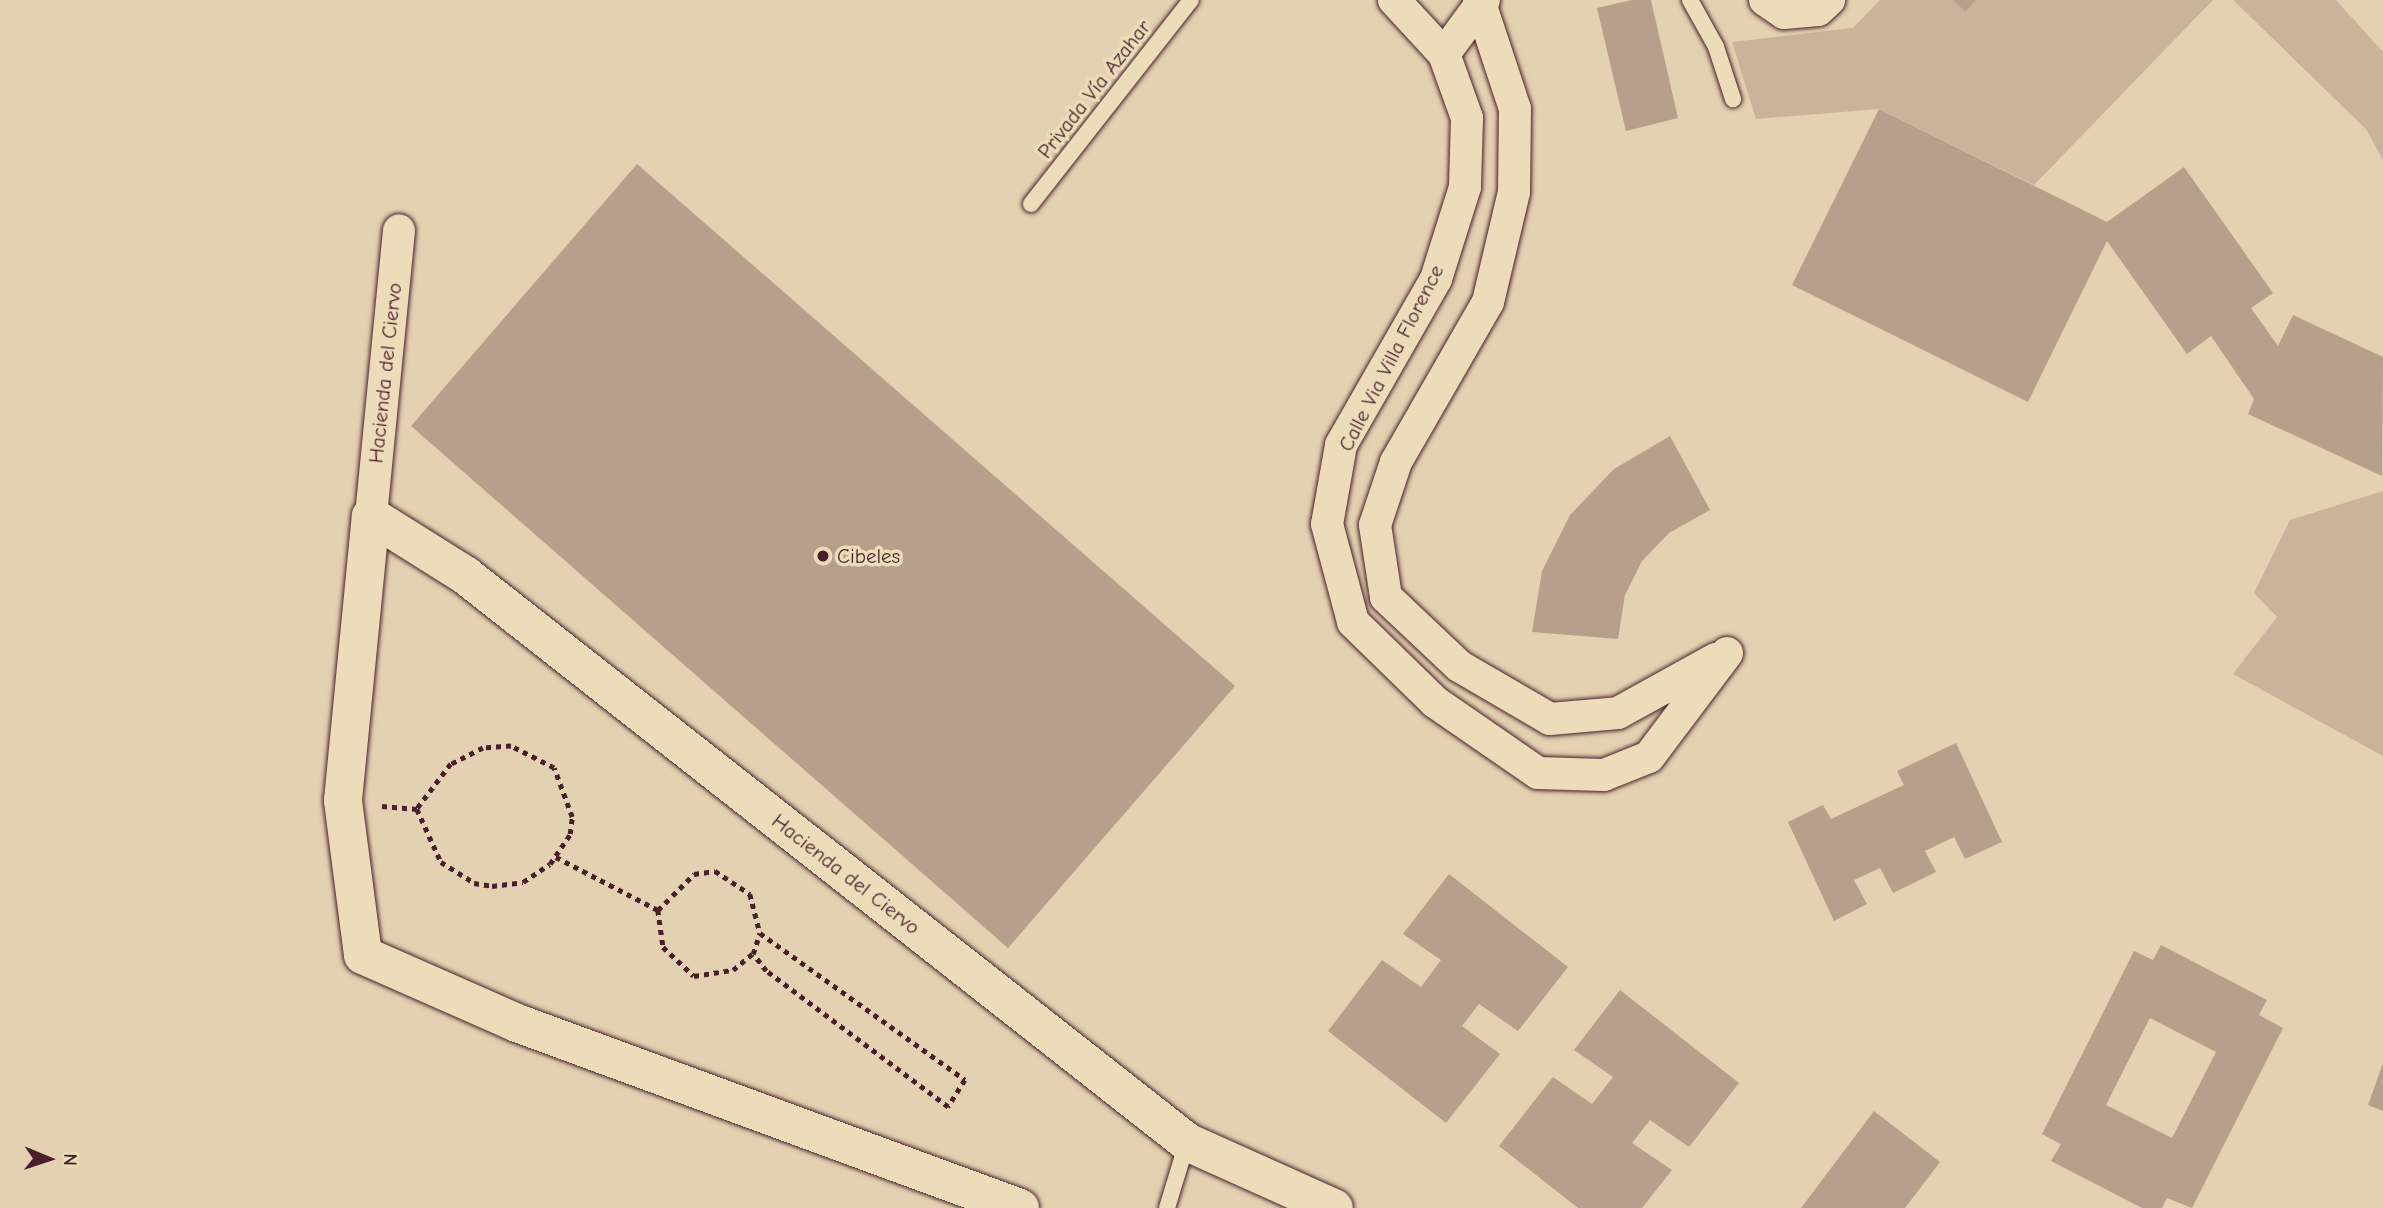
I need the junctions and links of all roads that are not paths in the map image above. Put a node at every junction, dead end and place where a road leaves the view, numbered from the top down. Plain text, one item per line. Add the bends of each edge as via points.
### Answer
1 (1191, 0) edge
2 (1394, 0) edge
3 (1690, 0) edge
4 (1765, 0) edge
5 (1829, 0) edge
6 (1481, 1) edge
7 (1444, 54) junction
8 (1733, 99) dead end
9 (1031, 204) dead end
10 (399, 230) dead end
11 (371, 516) junction
12 (1186, 1142) junction
13 (1328, 1207) edge
14 (1020, 1208) edge
15 (1167, 1208) edge

1 - 9 lane, Privada Vía Azahar
2 - 7 street, Calle Via Villa Florence
3 - 8 lane via 1716,47
4 - 5 street via 1784,13 1818,10
6 - 7 street, Calle Via Villa Florence
6 - 7 street, Calle Via Villa Florence via 1515,108 1514,192 1488,302 1396,462 1375,525 1386,597 1459,666 1550,719 1618,713 1727,653 1649,757 1604,775 1538,773 1435,702 1353,622 1327,524 1341,445 1436,279 1465,187 1467,118
10 - 11 street, Hacienda del Ciervo
11 - 12 street, Hacienda del Ciervo via 465,575
11 - 14 street, Hacienda del Ciervo via 343,800 363,955 517,1023
12 - 13 street, Hacienda del Ciervo
12 - 15 lane

